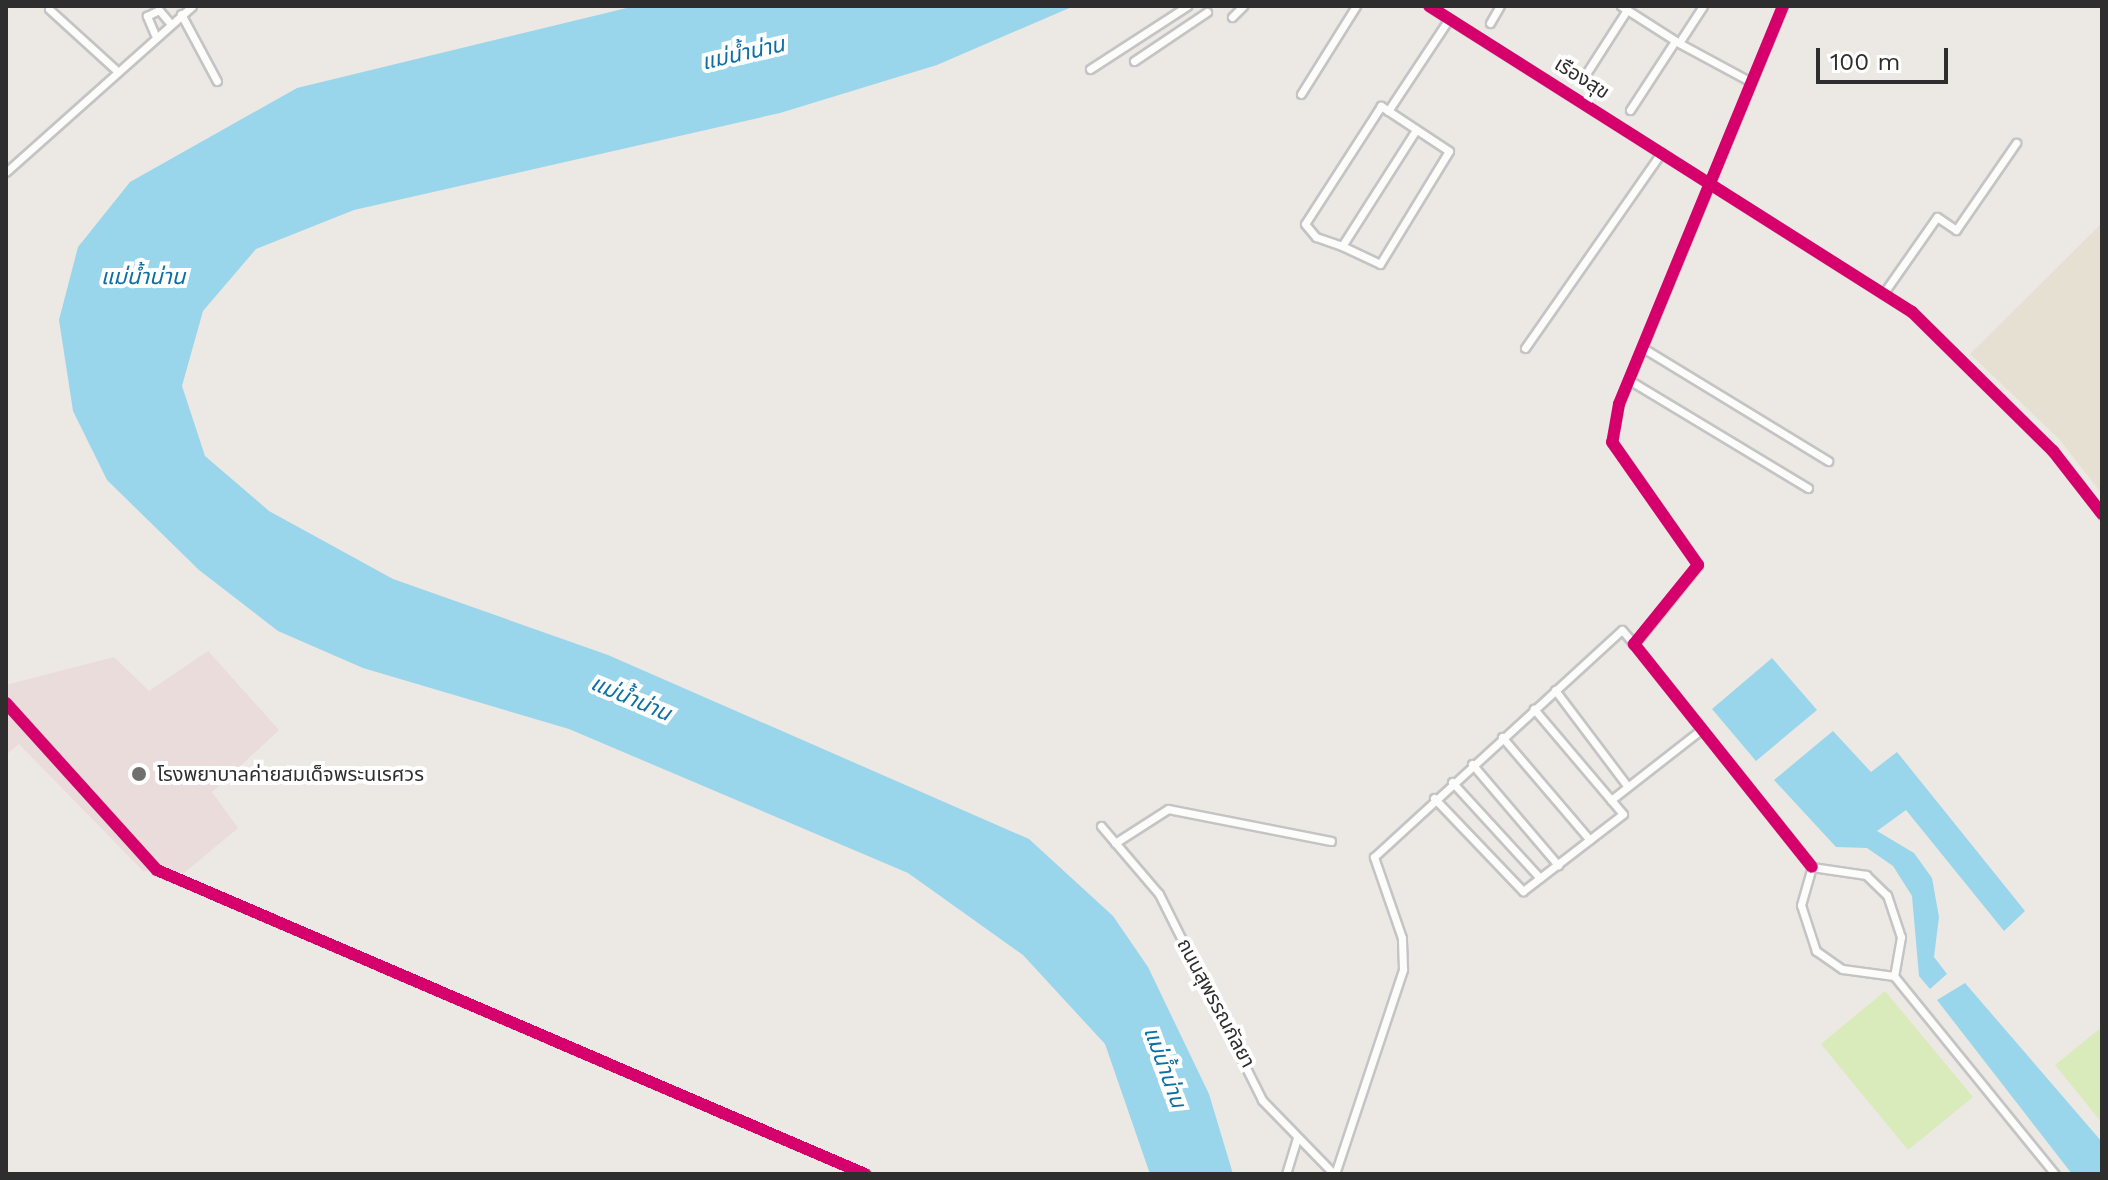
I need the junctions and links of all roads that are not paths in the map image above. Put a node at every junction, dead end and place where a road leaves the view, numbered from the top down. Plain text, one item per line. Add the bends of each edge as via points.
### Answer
1 (192, 6) edge
2 (1187, 6) edge
3 (1243, 6) edge
4 (1356, 6) edge
5 (1429, 6) edge
6 (1500, 6) edge
7 (1703, 6) edge
8 (1783, 6) edge
9 (1624, 8) edge
10 (49, 9) dead end
11 (1178, 12) junction
12 (1207, 12) dead end
13 (181, 14) junction
14 (1232, 17) dead end
15 (1449, 19) junction
16 (170, 23) junction
17 (1490, 23) dead end
18 (1187, 26) junction
19 (155, 35) junction
20 (1677, 42) junction
21 (1134, 61) dead end
22 (115, 69) junction
23 (1090, 69) dead end
24 (1582, 80) dead end
25 (217, 81) dead end
26 (1751, 82) junction
27 (1301, 94) dead end
28 (1630, 110) dead end
29 (1388, 111) junction
30 (1416, 130) junction
31 (2016, 143) dead end
32 (1661, 153) junction
33 (6, 172) edge
34 (1712, 186) junction
35 (1342, 246) junction
36 (1883, 294) junction
37 (1525, 348) dead end
38 (1643, 348) junction
39 (1629, 380) junction
40 (1828, 461) dead end
41 (1808, 488) dead end
42 (2102, 514) edge
43 (1634, 644) junction
44 (1555, 690) junction
45 (6, 703) edge
46 (1534, 709) junction
47 (1702, 729) junction
48 (1502, 737) junction
49 (1472, 764) junction
50 (1452, 782) junction
51 (1628, 787) junction
52 (1434, 798) junction
53 (1611, 800) junction
54 (1101, 826) dead end
55 (1590, 840) junction
56 (1331, 841) dead end
57 (1115, 843) junction
58 (1558, 865) junction
59 (1812, 867) junction
60 (1540, 878) junction
61 (1894, 976) junction
62 (1297, 1139) junction
63 (865, 1174) edge
64 (1286, 1174) edge
65 (1334, 1174) edge
66 (2055, 1174) edge

1 - 13 street
2 - 11 street
3 - 14 street
4 - 27 street
5 - 15 street, เรืองสุข
6 - 17 street
7 - 20 street
8 - 26 street
9 - 20 street
9 - 24 street
10 - 22 street
11 - 18 street
11 - 23 street
12 - 18 street
13 - 16 street
13 - 25 street
15 - 29 street
15 - 32 street, เรืองสุข
16 - 19 street
16 - 19 street via 159,10 147,16
18 - 21 street
19 - 22 street
20 - 26 street
20 - 28 street
22 - 33 street
26 - 34 street
29 - 30 street
29 - 35 street via 1381,106 1305,224 1316,237
30 - 35 street
30 - 35 street via 1449,151 1382,261
31 - 36 street via 1956,230 1937,217
32 - 34 street, เรืองสุข
32 - 37 street
34 - 36 street, เรืองสุข
34 - 38 street
36 - 42 street, เรืองสุข via 1912,312 2033,432
38 - 39 street
38 - 40 street
39 - 41 street
39 - 43 street via 1612,442 1698,565
43 - 44 street via 1622,630
43 - 47 street
44 - 46 street
44 - 51 street
45 - 63 street via 157,870
46 - 48 street
46 - 53 street
47 - 51 street
47 - 59 street
48 - 49 street
48 - 55 street
49 - 50 street
49 - 58 street
50 - 52 street
50 - 60 street
51 - 53 street
52 - 60 street via 1523,891
52 - 65 street via 1374,857 1402,938 1403,969
53 - 55 street via 1623,814
54 - 57 street, ถนนสุพรรณกัลยา
55 - 58 street
56 - 57 street via 1168,809
57 - 62 street, ถนนสุพรรณกัลยา via 1159,894 1262,1100
58 - 60 street
59 - 61 street via 1866,875 1887,895 1901,937
59 - 61 street via 1801,905 1816,951 1842,969
61 - 66 street
62 - 64 street
62 - 65 street, ถนนสุพรรณกัลยา

